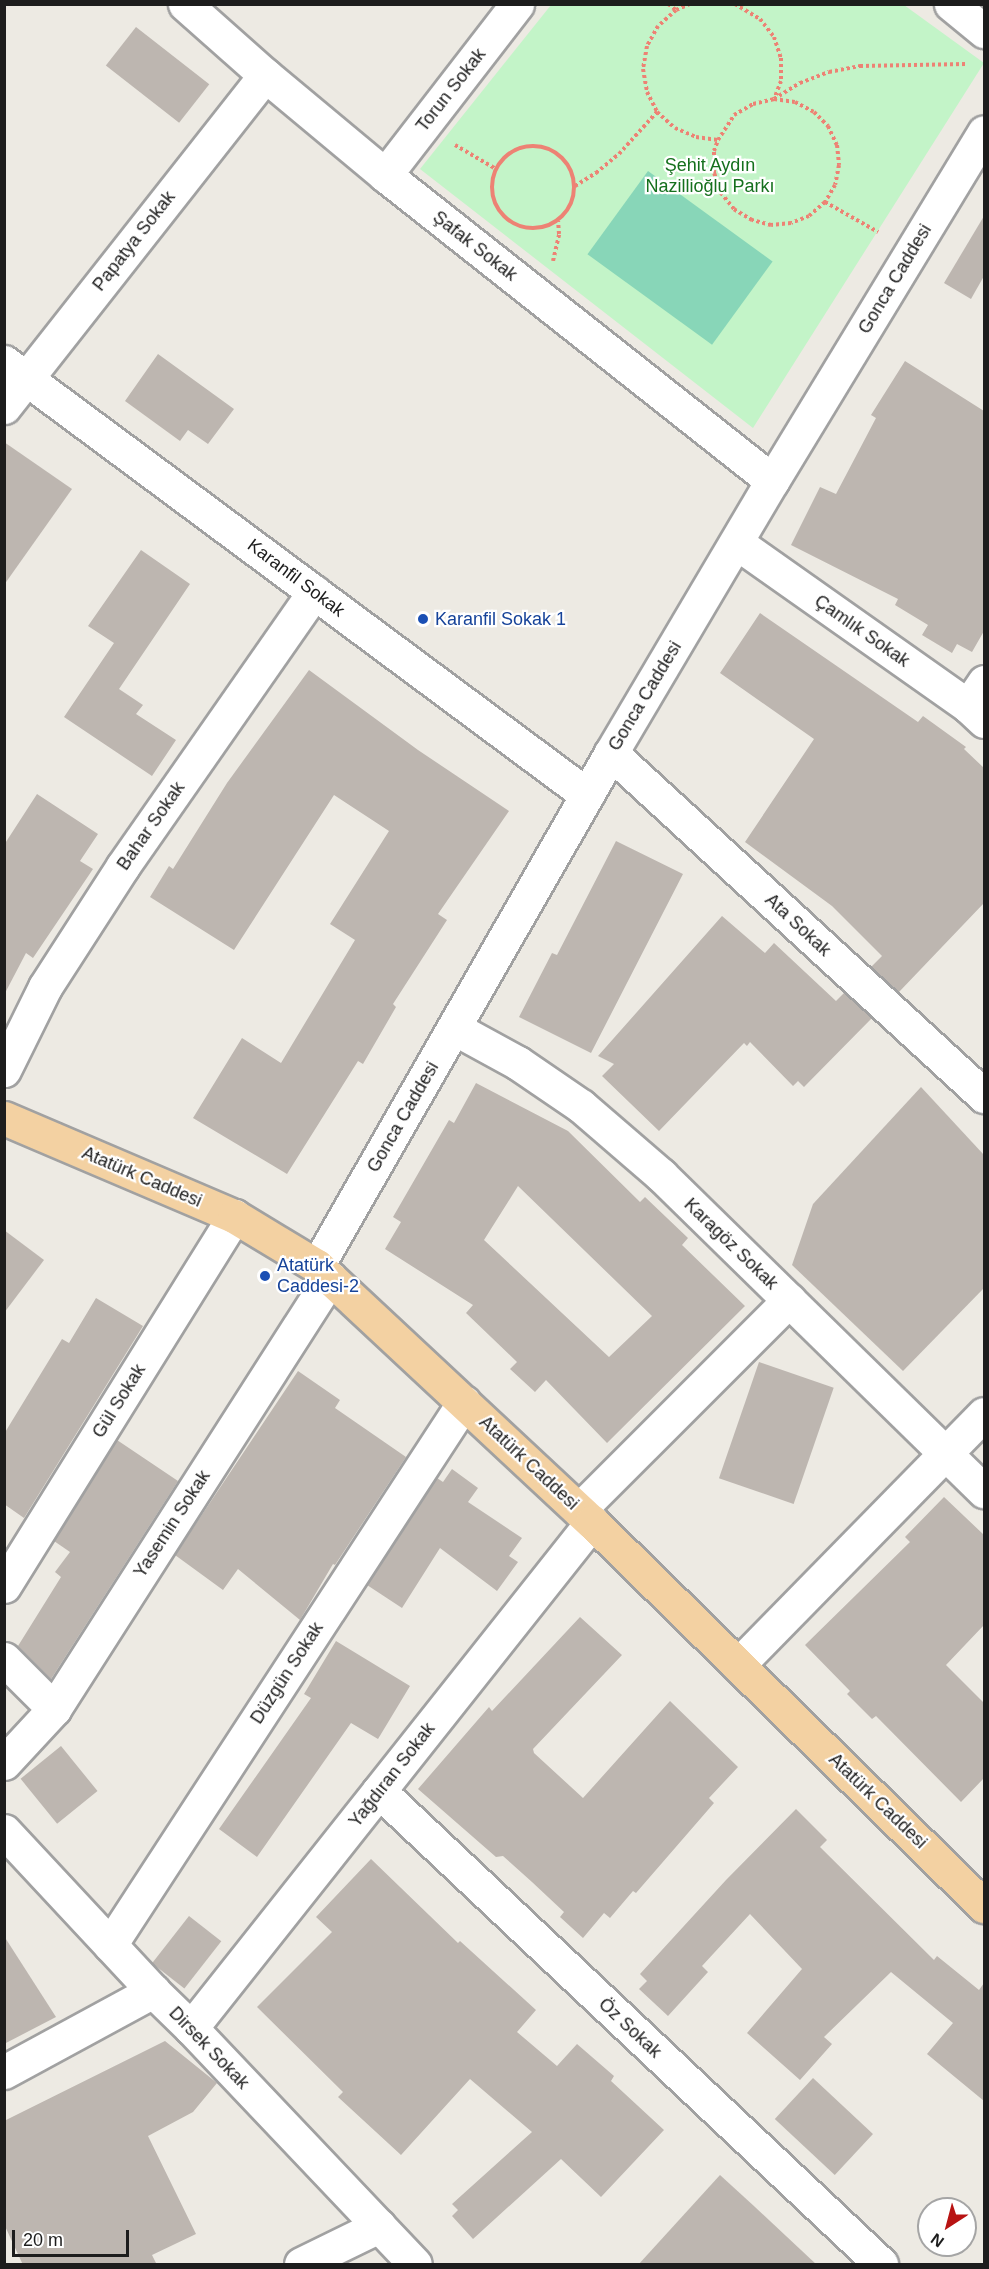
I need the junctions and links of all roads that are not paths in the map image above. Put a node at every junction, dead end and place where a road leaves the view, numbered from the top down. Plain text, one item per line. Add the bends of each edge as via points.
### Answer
1 (185, 4) edge
2 (517, 4) edge
3 (951, 4) edge
4 (984, 31) edge
5 (265, 75) junction
6 (984, 132) edge
7 (385, 175) junction
8 (15, 370) edge
9 (4, 407) edge
10 (772, 481) junction
11 (737, 543) junction
12 (314, 592) junction
13 (979, 703) edge
14 (611, 753) junction
15 (587, 795) junction
16 (454, 1028) junction
17 (4, 1070) edge
18 (984, 1096) edge
19 (8, 1125) edge
20 (234, 1216) junction
21 (324, 1272) junction
22 (789, 1300) junction
23 (464, 1402) junction
24 (984, 1414) edge
25 (946, 1453) junction
26 (984, 1491) edge
27 (586, 1516) junction
28 (4, 1586) edge
29 (4, 1659) edge
30 (738, 1665) junction
31 (54, 1709) junction
32 (4, 1763) edge
33 (379, 1791) junction
34 (4, 1831) edge
35 (984, 1906) edge
36 (110, 1945) junction
37 (153, 1991) junction
38 (191, 2028) junction
39 (4, 2072) edge
40 (378, 2226) junction
41 (301, 2265) edge
42 (415, 2265) edge
43 (881, 2265) edge

1 - 5 street, Şafak Sokak
2 - 7 street, Torun Sokak
3 - 4 street
5 - 7 street, Şafak Sokak
5 - 8 street, Papatya Sokak
6 - 10 street, Gonca Caddesi
7 - 10 street, Şafak Sokak
8 - 9 street, Papatya Sokak
8 - 12 street, Karanfil Sokak
10 - 11 street, Gonca Caddesi
11 - 13 street, Çamlık Sokak
11 - 14 street, Gonca Caddesi
12 - 15 street, Karanfil Sokak
12 - 17 street, Bahar Sokak via 123,866 45,987
14 - 15 street, Gonca Caddesi
14 - 18 street, Ata Sokak
15 - 16 street, Gonca Caddesi
16 - 21 street, Gonca Caddesi
16 - 22 street, Karagöz Sokak via 518,1063 581,1106 661,1175
19 - 20 main road, Atatürk Caddesi
20 - 21 main road, Atatürk Caddesi
20 - 28 street, Gül Sokak
21 - 23 main road, Atatürk Caddesi
21 - 31 street, Yasemin Sokak
22 - 25 street, Karagöz Sokak
22 - 27 street, Yağdıran Sokak
23 - 27 main road, Atatürk Caddesi
23 - 36 street, Düzgün Sokak
24 - 25 street
25 - 26 street, Karagöz Sokak
25 - 30 street
27 - 30 main road, Atatürk Caddesi
27 - 33 street, Yağdıran Sokak
29 - 31 street
30 - 35 main road, Atatürk Caddesi
31 - 32 street, Yasemin Sokak
33 - 38 street, Yağdıran Sokak
33 - 43 street, Öz Sokak
34 - 36 street, Dirsek Sokak
36 - 37 street, Dirsek Sokak
37 - 38 street, Dirsek Sokak
37 - 39 street
38 - 40 street, Dirsek Sokak
40 - 41 street
40 - 42 street, Dirsek Sokak

